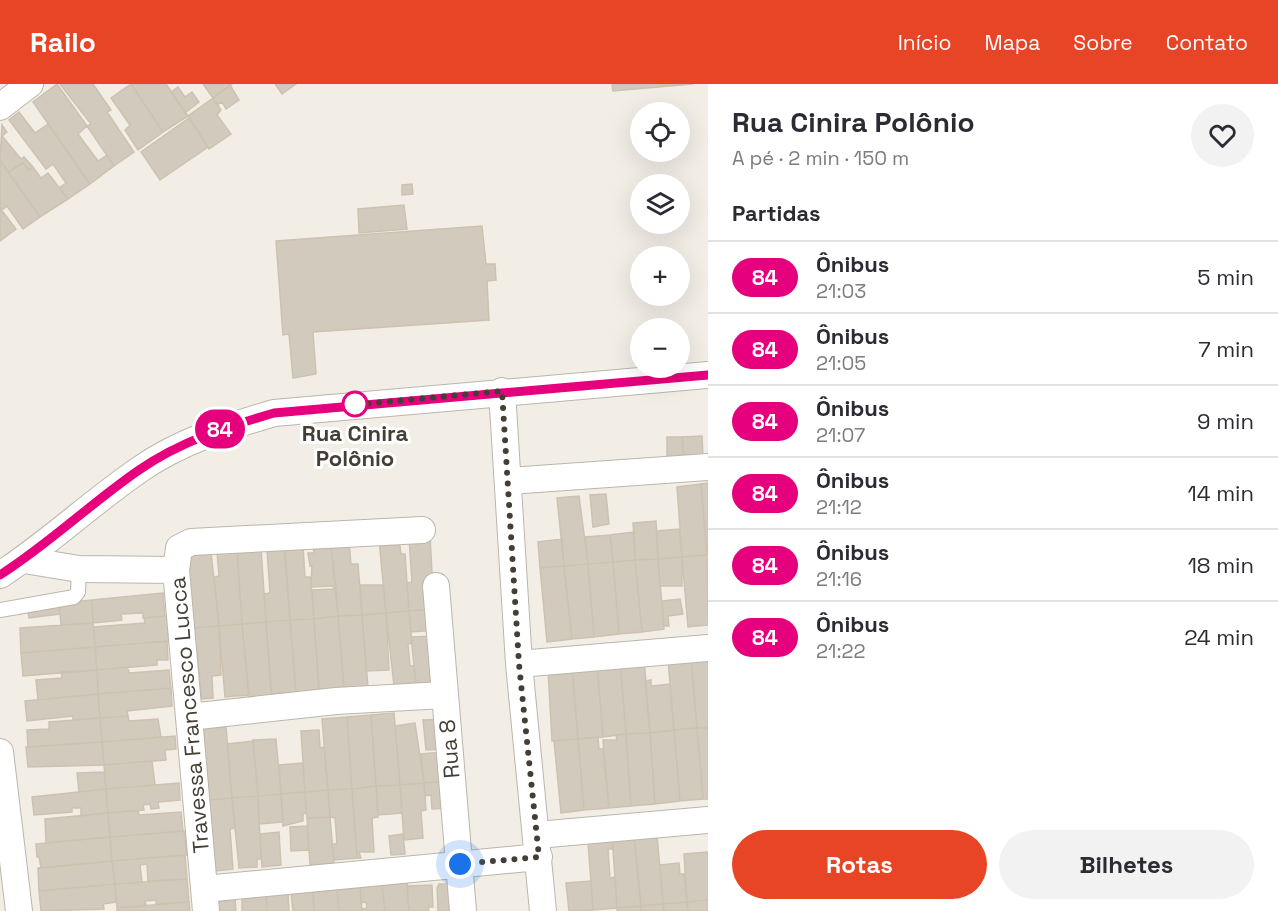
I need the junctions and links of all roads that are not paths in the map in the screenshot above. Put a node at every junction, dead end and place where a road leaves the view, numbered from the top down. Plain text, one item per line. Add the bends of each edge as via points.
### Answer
1 (30, 84) edge
2 (0, 107) edge
3 (708, 375) edge
4 (502, 391) junction
5 (708, 467) edge
6 (509, 481) junction
7 (422, 530) dead end
8 (24, 560) junction
9 (79, 569) junction
10 (176, 570) junction
11 (0, 575) edge
12 (436, 586) dead end
13 (0, 610) edge
14 (708, 648) edge
15 (519, 664) junction
16 (444, 695) junction
17 (189, 717) junction
18 (0, 752) edge
19 (708, 820) edge
20 (538, 846) junction
21 (460, 864) junction
22 (205, 900) edge
23 (18, 911) edge
24 (463, 911) edge
25 (543, 911) edge

1 - 2 street
3 - 4 street
4 - 6 street
4 - 8 street via 274,413 210,432 139,470
5 - 6 street
6 - 15 street
7 - 10 street, Travessa Francesco Lucca via 190,542 179,548
8 - 9 street
8 - 11 street
9 - 10 street
9 - 13 lane via 76,596
10 - 17 street, Travessa Francesco Lucca
12 - 16 street, Rua 8
14 - 15 street
15 - 20 street
16 - 17 street via 336,701
16 - 21 street, Rua 8
17 - 22 street, Travessa Francesco Lucca
18 - 23 street
19 - 20 street
20 - 21 street
20 - 25 street
21 - 22 street
21 - 24 street, Rua 8

